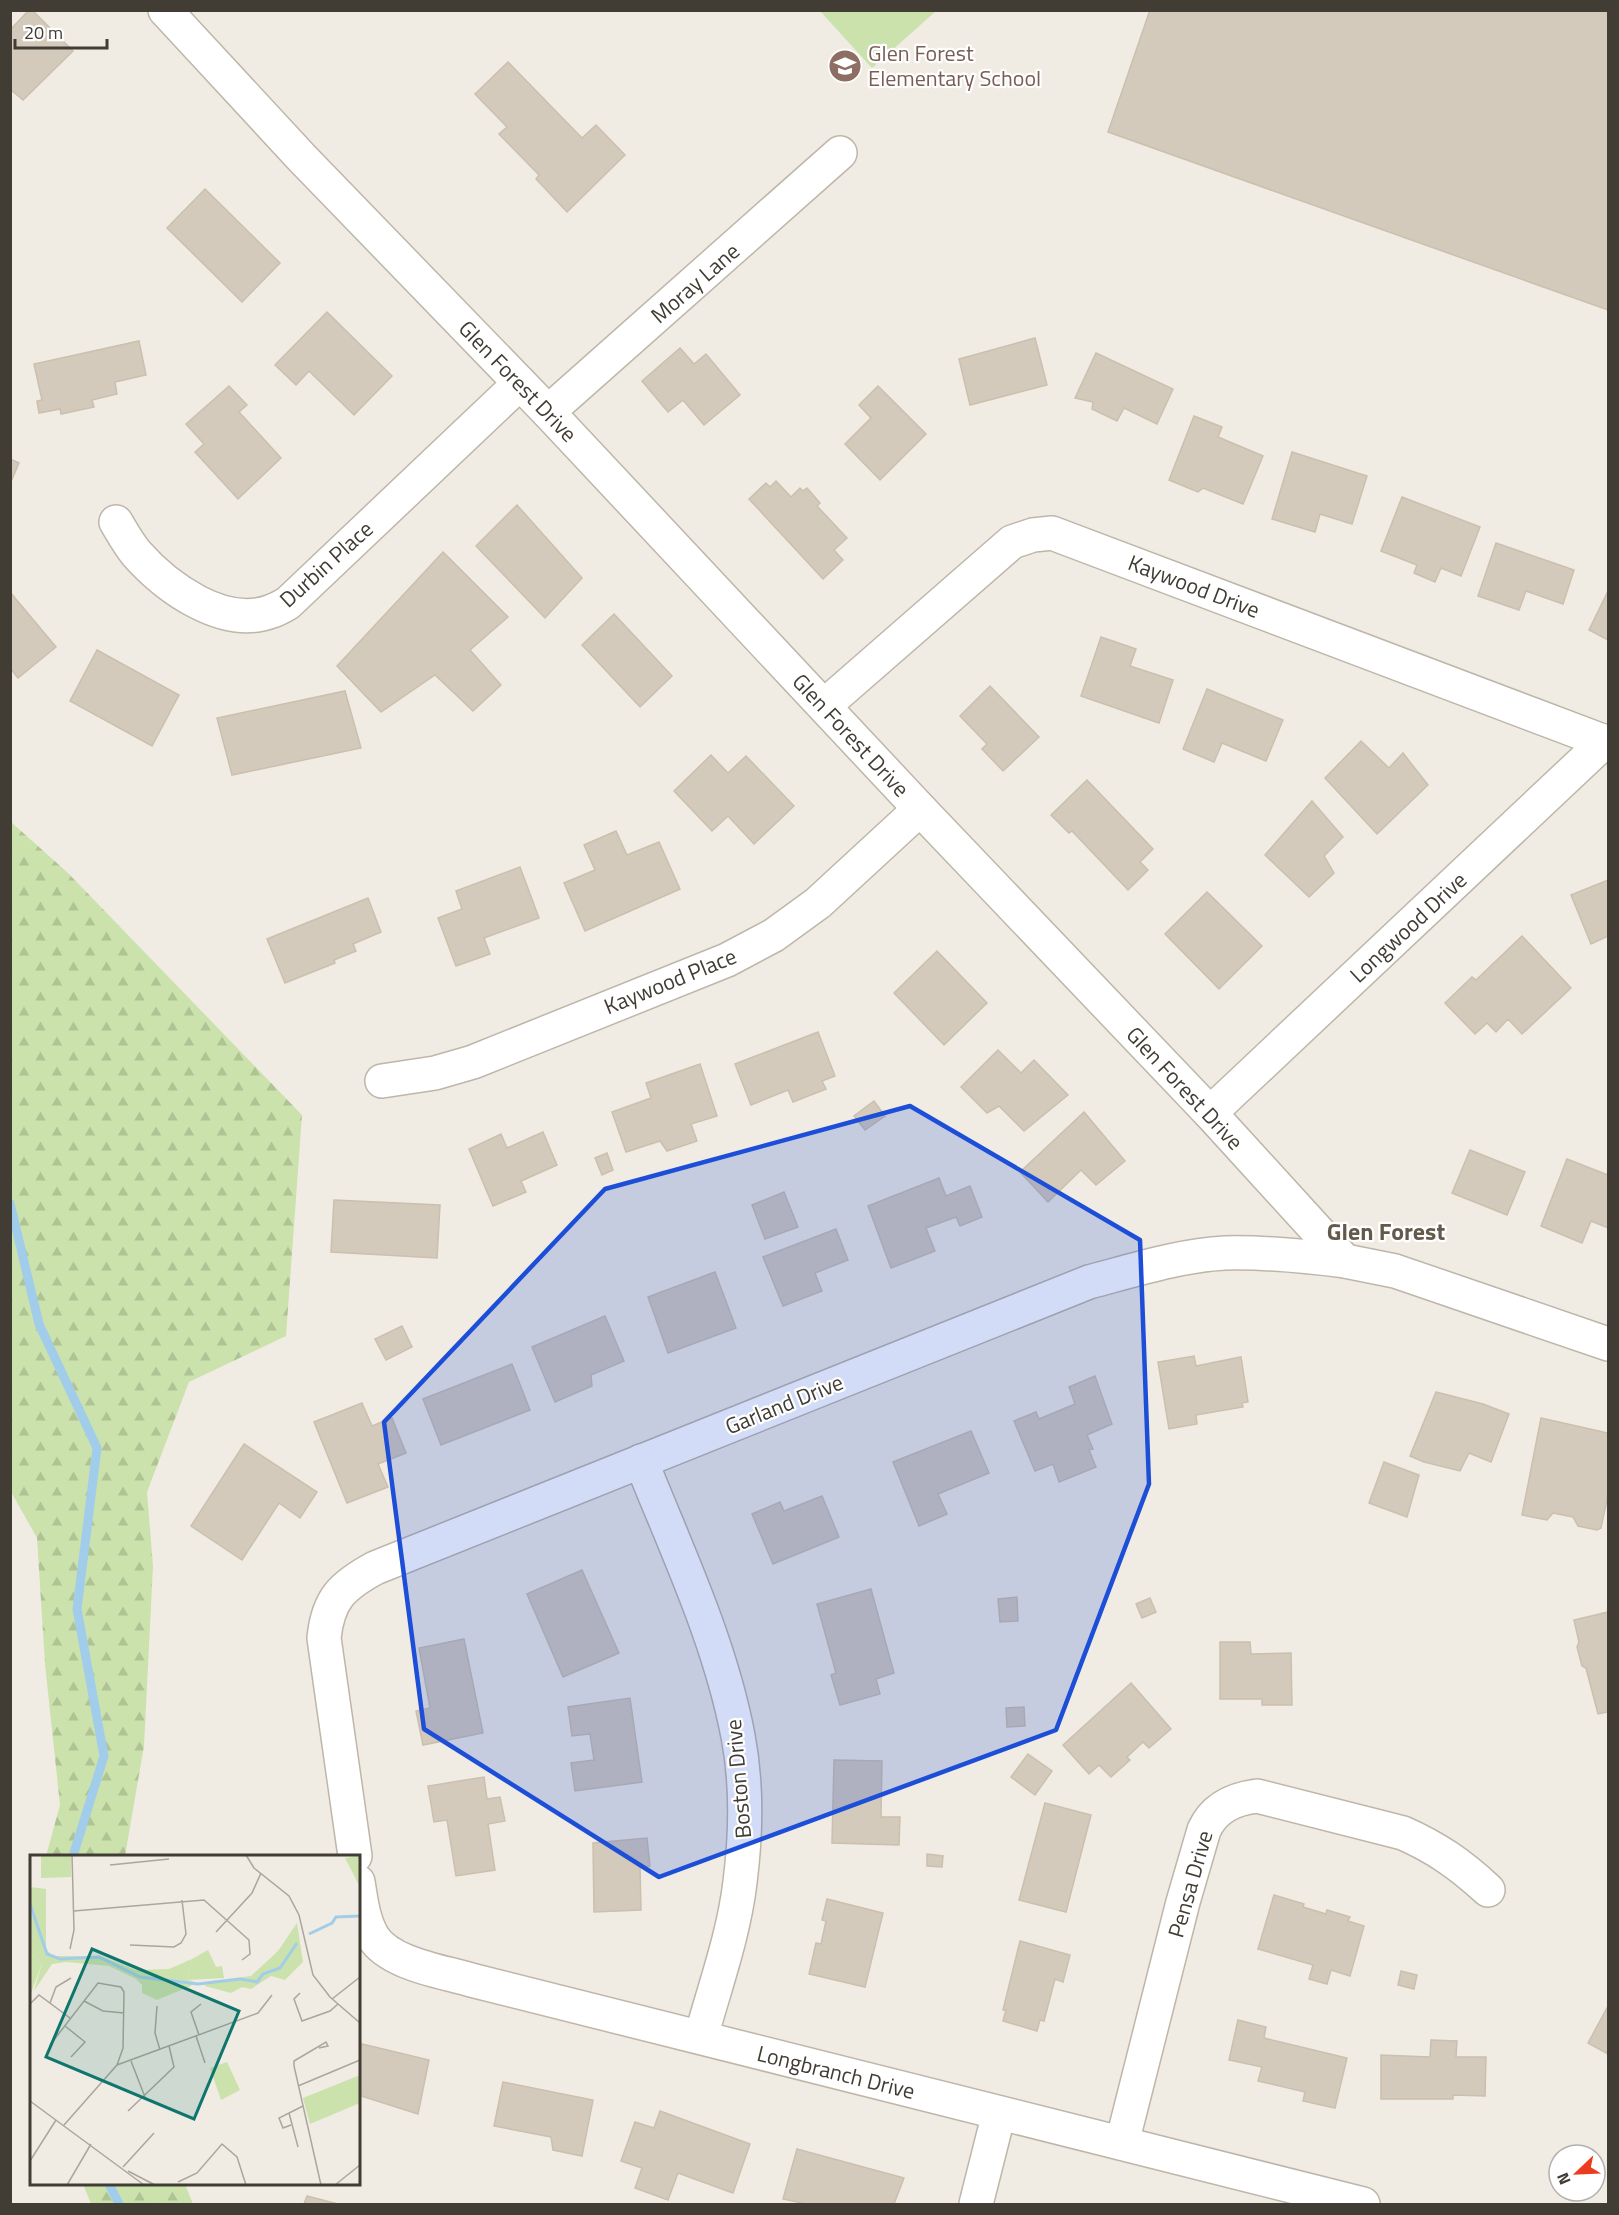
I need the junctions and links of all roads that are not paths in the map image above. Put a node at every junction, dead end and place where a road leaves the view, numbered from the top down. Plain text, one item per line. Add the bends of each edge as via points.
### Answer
1 (165, 10) edge
2 (840, 153) dead end
3 (520, 383) junction
4 (548, 412) junction
5 (116, 522) dead end
6 (824, 706) junction
7 (1607, 742) edge
8 (920, 809) junction
9 (381, 1081) dead end
10 (1210, 1113) junction
11 (1346, 1261) junction
12 (1608, 1344) edge
13 (641, 1461) junction
14 (355, 1855) edge
15 (1488, 1890) dead end
16 (360, 1896) edge
17 (702, 2037) junction
18 (999, 2113) junction
19 (1122, 2143) junction
20 (975, 2205) edge
21 (1363, 2205) edge

1 - 3 street, Glen Forest Drive
2 - 4 street, Moray Lane
3 - 4 street, Glen Forest Drive
3 - 5 street, Durbin Place via 288,603 271,612 238,614 217,611 198,602 163,580 135,552
4 - 6 street, Glen Forest Drive
6 - 7 street, Kaywood Drive via 1012,542 1029,521
6 - 8 street, Glen Forest Drive
7 - 10 street, Longwood Drive
8 - 9 street, Kaywood Place via 818,903 774,935 727,960 473,1062 435,1073
8 - 10 street, Glen Forest Drive
10 - 11 street, Glen Forest Drive
11 - 12 street via 1395,1271
11 - 13 street, Garland Drive via 1294,1254 1223,1253 1143,1267 1089,1282
13 - 14 street, Garland Drive via 375,1568 338,1594 326,1618 324,1638
13 - 17 street, Boston Drive via 712,1638 739,1738 744,1800 740,1883
15 - 19 street, Pensa Drive via 1462,1866 1403,1833 1257,1796 1224,1805 1204,1830
16 - 17 street, Longbranch Drive via 373,1936 397,1958
17 - 18 street, Longbranch Drive
18 - 19 street, Longbranch Drive
18 - 20 street
19 - 21 street, Longbranch Drive

